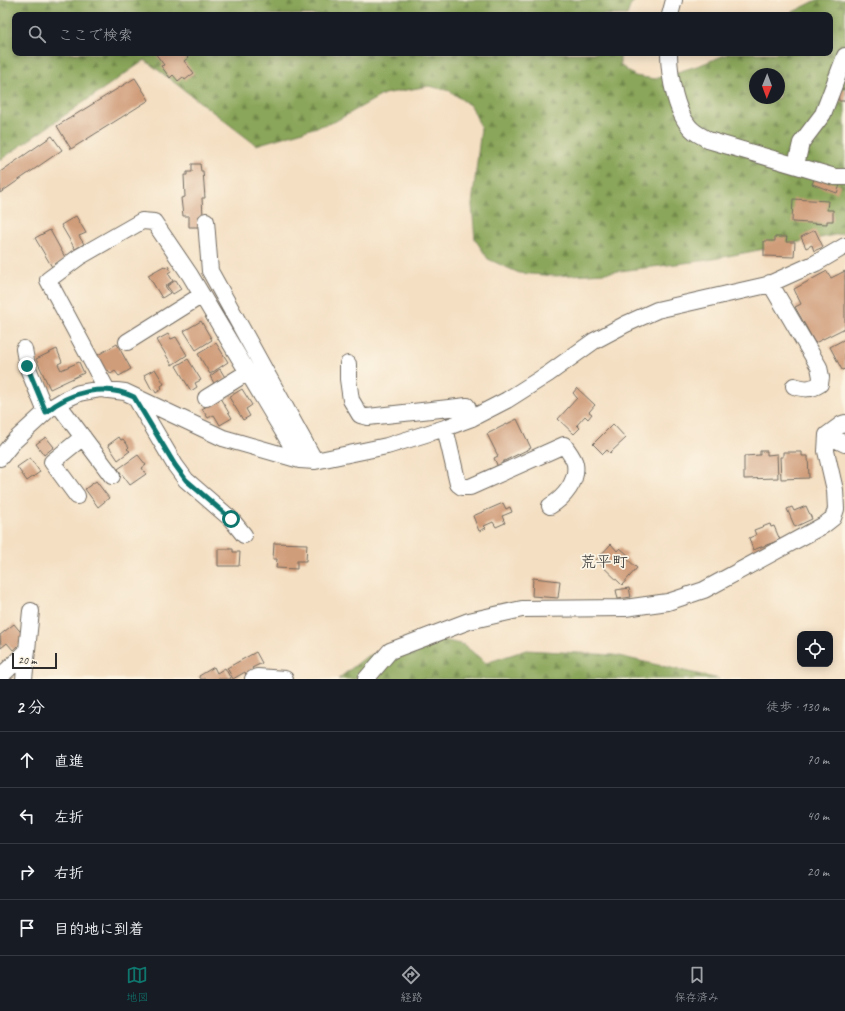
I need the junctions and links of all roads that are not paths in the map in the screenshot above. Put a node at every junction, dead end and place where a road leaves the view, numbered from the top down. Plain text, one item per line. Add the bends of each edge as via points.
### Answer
1 (674, 0) edge
2 (671, 12) edge
3 (669, 56) edge
4 (845, 56) edge
5 (796, 165) junction
6 (845, 177) edge
7 (206, 221) dead end
8 (845, 246) edge
9 (770, 284) junction
10 (202, 295) junction
11 (127, 342) dead end
12 (24, 349) dead end
13 (348, 364) dead end
14 (248, 372) junction
15 (794, 386) dead end
16 (107, 390) junction
17 (134, 397) junction
18 (206, 398) dead end
19 (52, 408) junction
20 (472, 418) junction
21 (845, 423) edge
22 (445, 428) junction
23 (827, 435) junction
24 (83, 437) junction
25 (845, 444) edge
26 (0, 458) edge
27 (307, 460) junction
28 (112, 476) dead end
29 (77, 496) dead end
30 (550, 506) dead end
31 (244, 535) dead end
32 (31, 611) dead end
33 (27, 651) junction
34 (0, 676) edge
35 (24, 679) edge
36 (253, 679) edge
37 (285, 679) edge
38 (366, 679) edge

1 - 2 street
3 - 5 street via 675,96 683,118 694,132 708,140
4 - 5 street via 823,114 801,143
5 - 6 street via 836,177
7 - 27 street via 210,272
8 - 9 street via 816,263
9 - 15 street via 819,367 820,384 804,389
9 - 20 street via 657,310 594,341 507,400
10 - 11 street
10 - 14 street
10 - 16 street via 154,222 142,221 79,257 48,280
12 - 19 street via 27,366
13 - 20 street via 351,400 360,415 368,417 467,406
14 - 18 street
14 - 27 street
16 - 17 street via 125,392
16 - 19 street via 80,393
17 - 27 street via 223,438
17 - 31 street via 186,480 231,519
19 - 24 street
19 - 26 street via 13,442
20 - 22 street
21 - 23 street
22 - 27 street via 387,446
22 - 30 street via 458,484 462,487 470,487 564,445 575,463 576,476 570,488
23 - 25 street
23 - 38 street via 826,451 835,490 836,509 832,518 824,525 704,590 668,602 625,608 522,610 469,621 390,651
24 - 28 street
24 - 29 street via 52,462
32 - 33 street
33 - 34 street
33 - 35 street
36 - 37 street

